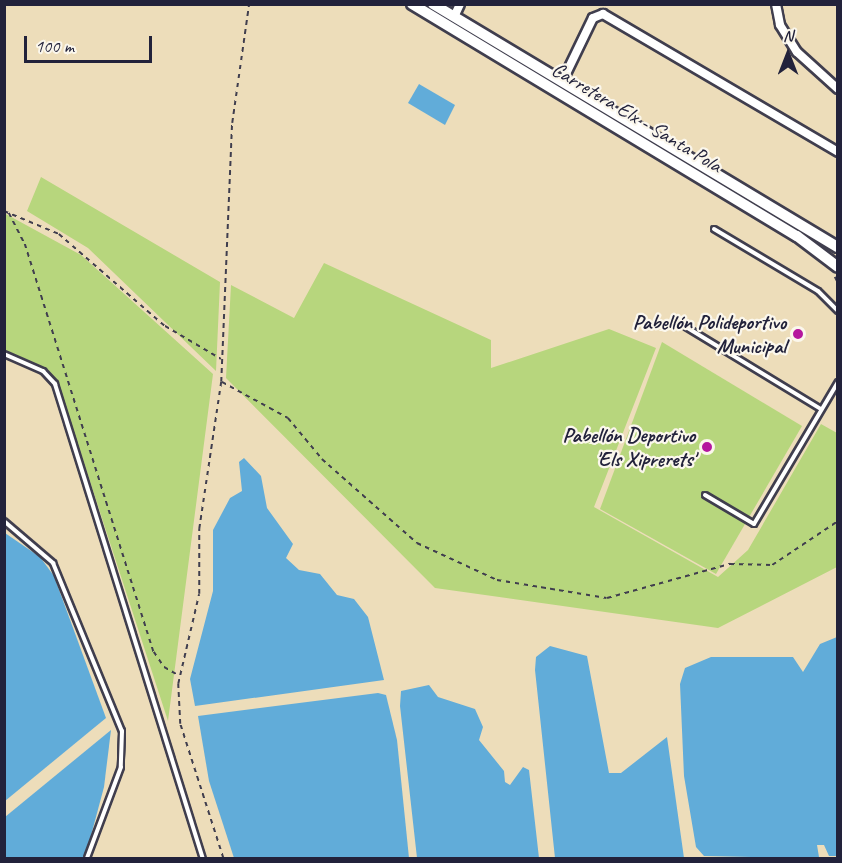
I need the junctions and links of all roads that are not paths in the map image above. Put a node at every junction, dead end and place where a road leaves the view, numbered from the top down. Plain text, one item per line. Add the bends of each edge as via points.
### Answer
1 (412, 4) edge
2 (433, 4) edge
3 (460, 4) edge
4 (776, 4) edge
5 (454, 17) junction
6 (562, 82) junction
7 (837, 89) edge
8 (837, 152) edge
9 (714, 229) dead end
10 (837, 247) edge
11 (837, 267) edge
12 (837, 311) edge
13 (686, 327) dead end
14 (4, 354) edge
15 (837, 382) edge
16 (821, 409) junction
17 (705, 495) dead end
18 (4, 520) edge
19 (87, 858) edge
20 (203, 858) edge

1 - 11 main road, Carretera Elx - Santa Pola via 797,236
2 - 5 main road, Carretera Elx - Santa Pola
3 - 5 street
4 - 7 street via 780,25 796,52
5 - 6 main road, Carretera Elx - Santa Pola
6 - 8 street via 593,18 603,14
6 - 10 main road, Carretera Elx - Santa Pola
9 - 12 lane via 818,291
13 - 16 lane
14 - 20 lane via 43,371 55,384
15 - 16 lane
16 - 17 lane via 753,524
18 - 19 lane via 53,563 122,731 121,767

